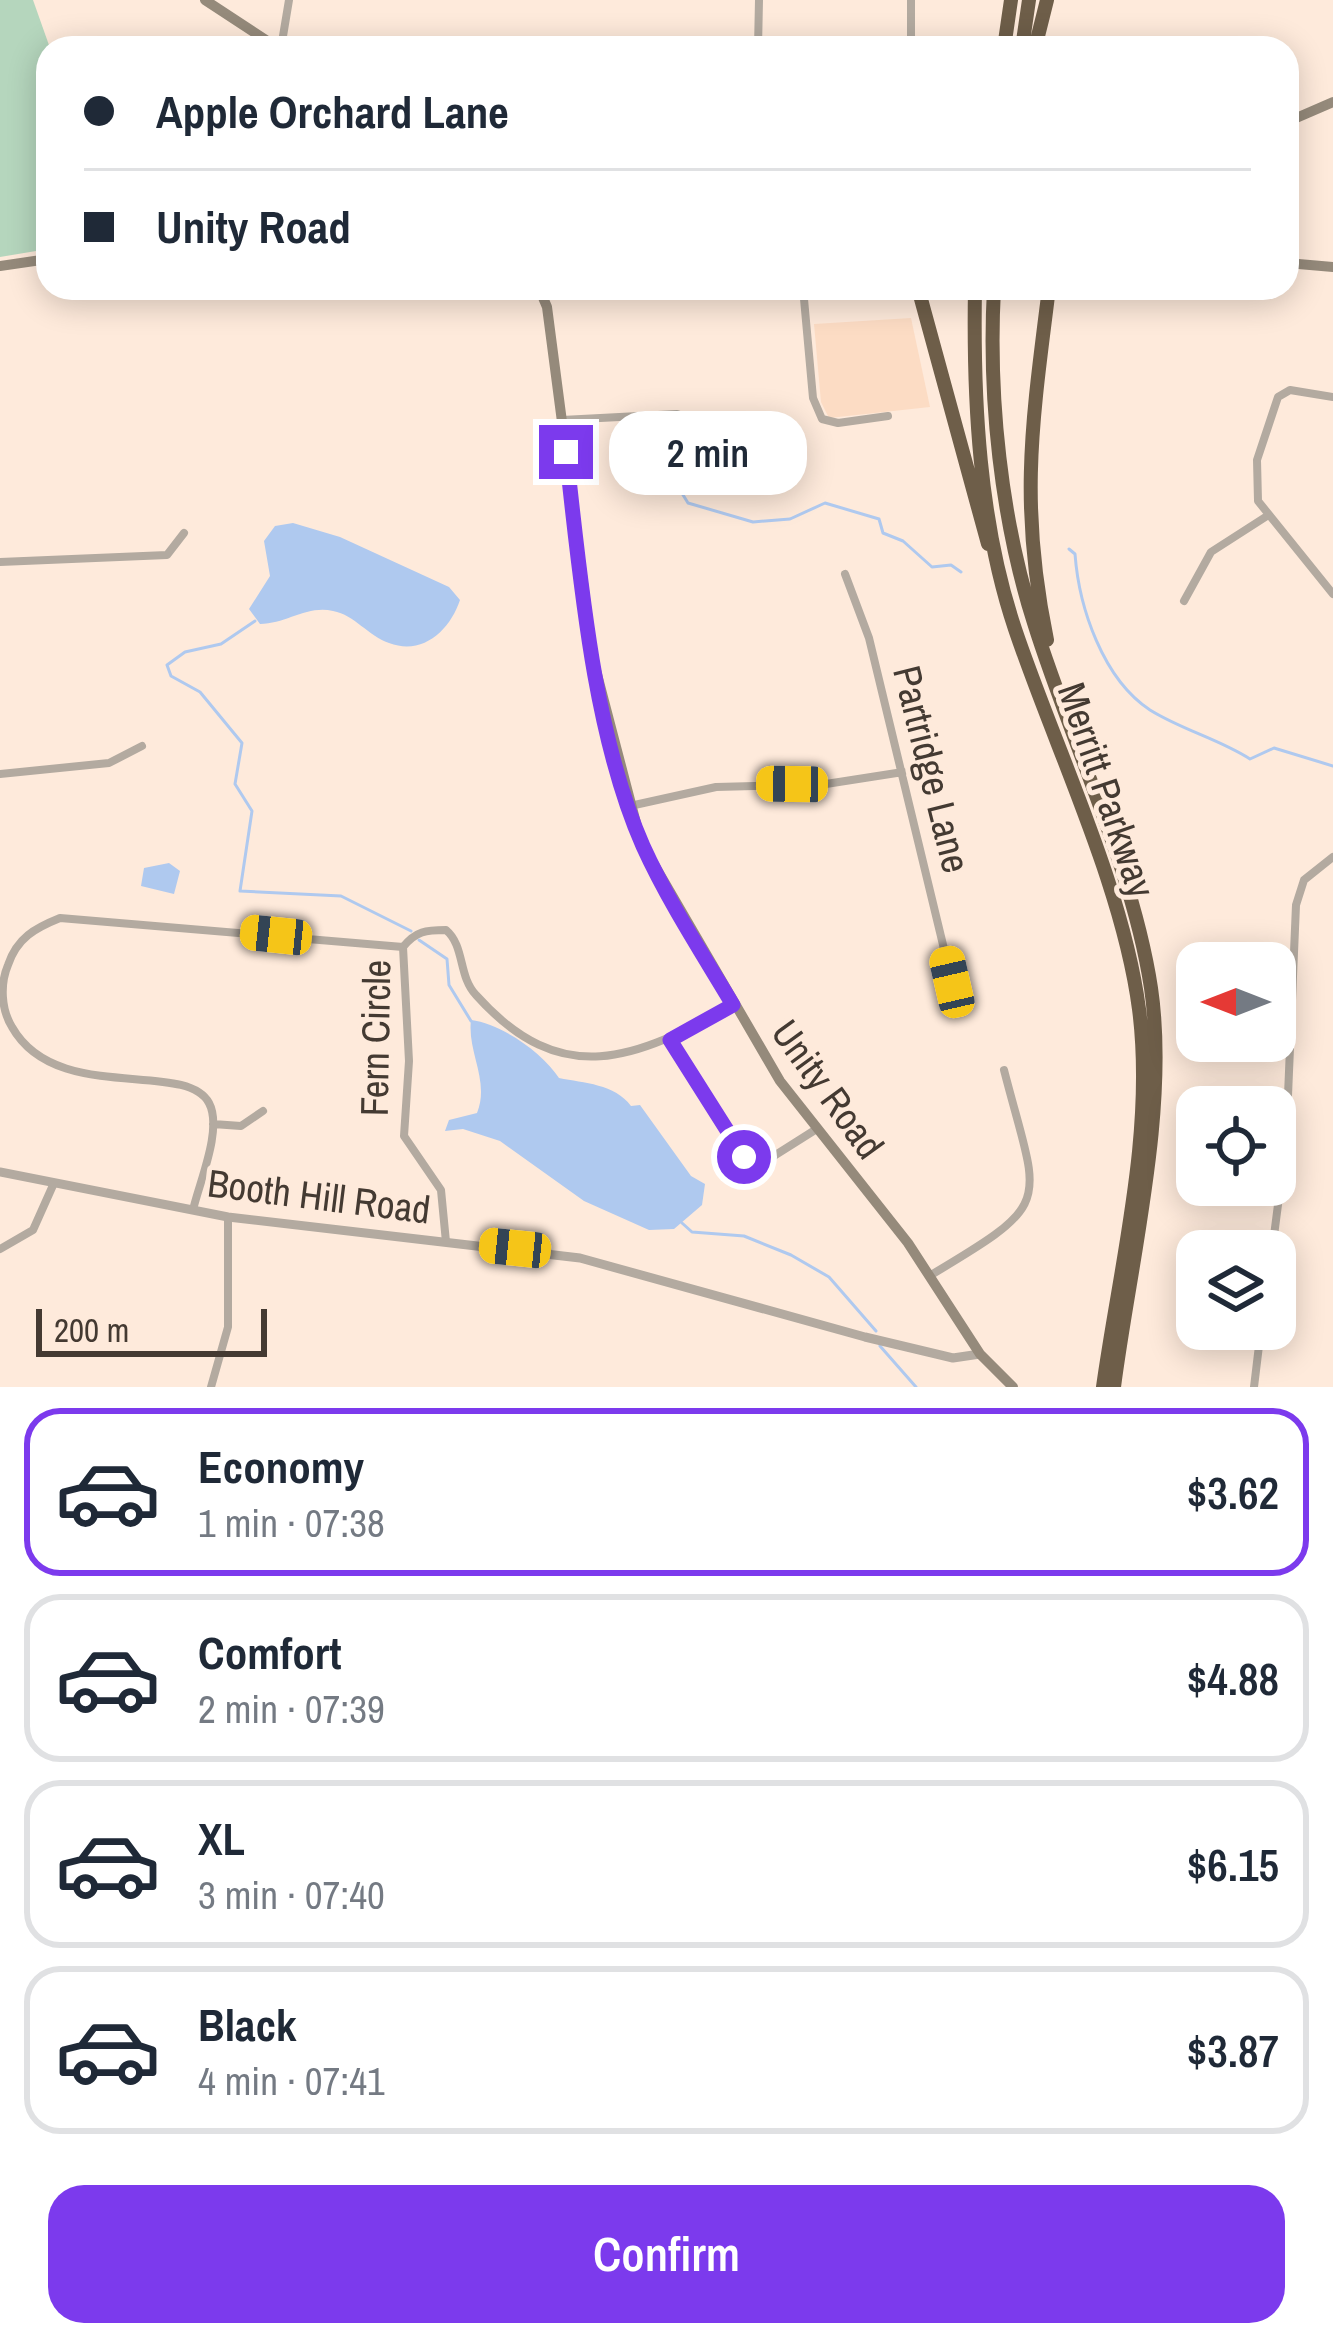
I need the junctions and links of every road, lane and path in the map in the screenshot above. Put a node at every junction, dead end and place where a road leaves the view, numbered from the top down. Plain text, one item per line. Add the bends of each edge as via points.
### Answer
1 (205, 0) edge
2 (289, 0) edge
3 (759, 0) edge
4 (911, 0) edge
5 (1007, 0) edge
6 (1029, 0) edge
7 (1047, 0) edge
8 (261, 36) edge
9 (282, 36) edge
10 (758, 36) edge
11 (911, 36) edge
12 (1002, 36) edge
13 (1024, 36) edge
14 (1038, 36) edge
15 (1333, 102) edge
16 (1299, 117) edge
17 (36, 261) edge
18 (1299, 263) edge
19 (0, 266) edge
20 (1333, 267) edge
21 (544, 300) edge
22 (549, 300) edge
23 (804, 300) edge
24 (921, 300) edge
25 (975, 300) edge
26 (994, 300) edge
27 (1048, 300) edge
28 (547, 308) junction
29 (1333, 397) edge
30 (888, 416) dead end
31 (562, 420) junction
32 (717, 428) dead end
33 (1267, 516) junction
34 (184, 533) dead end
35 (0, 562) edge
36 (845, 574) dead end
37 (1333, 594) edge
38 (1184, 601) dead end
39 (1013, 624) junction
40 (1058, 692) junction
41 (142, 746) dead end
42 (903, 772) junction
43 (0, 774) edge
44 (628, 807) junction
45 (1333, 856) edge
46 (403, 947) junction
47 (2, 979) edge
48 (952, 982) dead end
49 (733, 1005) junction
50 (670, 1040) junction
51 (1004, 1070) dead end
52 (263, 1111) dead end
53 (213, 1124) junction
54 (815, 1130) junction
55 (0, 1172) edge
56 (54, 1183) junction
57 (193, 1210) junction
58 (228, 1217) junction
59 (1275, 1230) edge
60 (446, 1242) junction
61 (0, 1249) edge
62 (932, 1275) junction
63 (1258, 1350) edge
64 (980, 1354) junction
65 (211, 1387) edge
66 (1013, 1387) edge
67 (1103, 1387) edge
68 (1114, 1387) edge
69 (1254, 1387) edge

1 - 8 main road
2 - 9 street
3 - 10 street
4 - 11 street
5 - 12 highway
6 - 13 highway
7 - 14 highway
15 - 16 main road
17 - 19 main road
18 - 20 main road
21 - 28 main road, Unity Road
22 - 28 main road, Unity Road
23 - 30 street via 822,419
24 - 39 highway
25 - 39 highway, Merritt Parkway via 981,458
26 - 40 highway, Merritt Parkway via 1006,490 1022,580
27 - 40 highway via 1027,494
28 - 31 main road, Unity Road
29 - 33 street via 1290,390 1278,397 1257,460 1258,501
31 - 32 street via 676,414
31 - 44 main road, Unity Road via 593,659
33 - 37 street
33 - 38 street via 1211,552
34 - 35 street via 166,555
36 - 42 street, Partridge Lane
39 - 67 highway, Merritt Parkway via 1112,902 1139,1008 1140,1128
40 - 68 highway, Merritt Parkway via 1136,923 1154,1018 1154,1101
41 - 43 street via 109,763
42 - 44 street via 716,787
42 - 48 street, Partridge Lane
44 - 49 main road, Unity Road
45 - 59 street via 1304,880 1296,905
46 - 47 street via 60,918 33,928
46 - 50 street, Fern Circle via 423,930 446,930 476,995 561,1056 606,1059
46 - 60 street, Fern Circle via 404,1136 441,1190
47 - 53 street via 8,1021 40,1057 89,1076 192,1087 209,1102
49 - 50 street, Fern Circle
49 - 54 main road, Unity Road
50 - 54 street via 752,1164
51 - 62 street via 1030,1173 1024,1214
52 - 53 street via 241,1126
53 - 57 street
54 - 62 main road, Unity Road
55 - 56 street, Booth Hill Road
56 - 57 street, Booth Hill Road
56 - 61 street via 33,1230
57 - 58 street, Booth Hill Road
58 - 60 street, Booth Hill Road
58 - 65 street via 228,1327
60 - 64 street, Booth Hill Road via 580,1258 865,1337 953,1358
62 - 64 main road, Unity Road
63 - 69 street
64 - 66 main road, Unity Road

